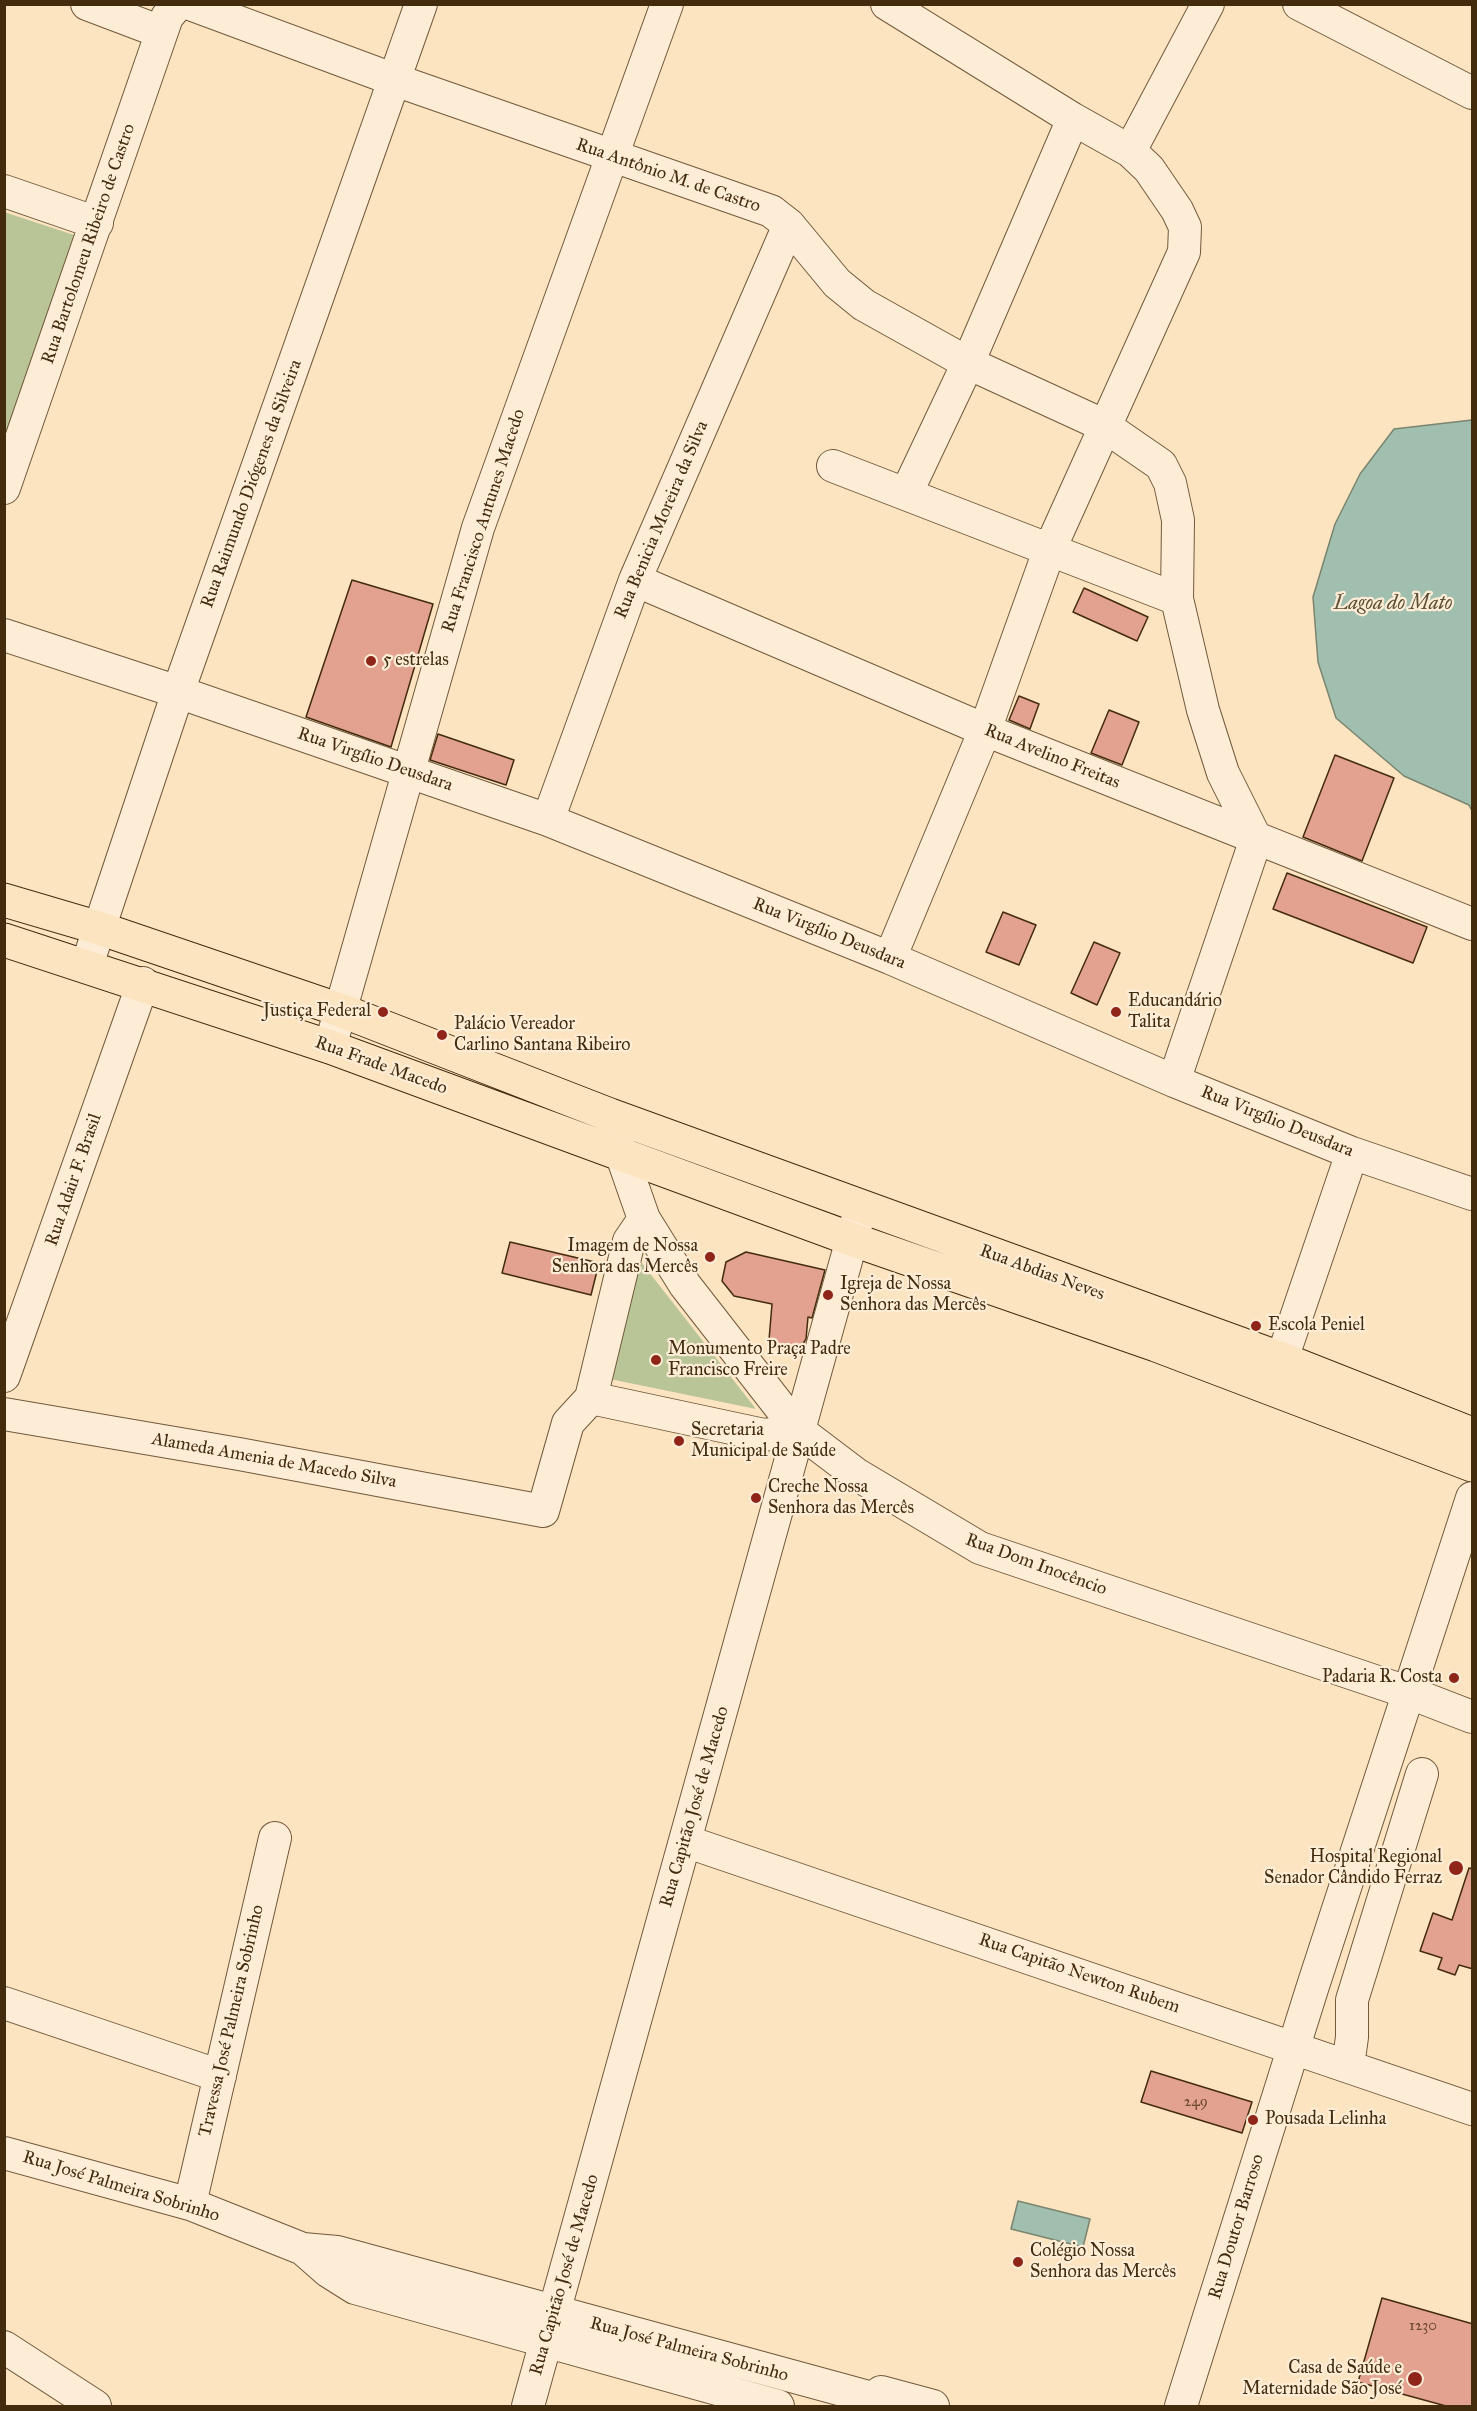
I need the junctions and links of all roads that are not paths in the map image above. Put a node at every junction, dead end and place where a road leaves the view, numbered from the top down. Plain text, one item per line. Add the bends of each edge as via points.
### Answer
1 (87, 4) edge
2 (178, 4) edge
3 (190, 4) edge
4 (421, 4) edge
5 (667, 4) edge
6 (887, 4) edge
7 (1208, 4) edge
8 (1299, 4) edge
9 (161, 33) junction
10 (395, 80) junction
11 (1473, 93) edge
12 (1073, 119) junction
13 (1130, 152) junction
14 (612, 157) junction
15 (4, 191) edge
16 (97, 223) junction
17 (789, 225) junction
18 (968, 363) junction
19 (1103, 425) junction
20 (833, 466) dead end
21 (4, 488) edge
22 (906, 494) junction
23 (1049, 550) junction
24 (635, 580) junction
25 (1177, 599) junction
26 (4, 635) edge
27 (178, 692) junction
28 (985, 730) junction
29 (409, 771) junction
30 (548, 820) junction
31 (1256, 839) junction
32 (4, 900) edge
33 (1473, 924) edge
34 (99, 928) junction
35 (4, 940) edge
36 (890, 958) junction
37 (87, 965) junction
38 (143, 983) junction
39 (340, 1010) junction
40 (330, 1047) junction
41 (1174, 1081) junction
42 (610, 1114) junction
43 (620, 1153) junction
44 (1352, 1153) junction
45 (1473, 1194) edge
46 (861, 1207) junction
47 (644, 1219) junction
48 (851, 1239) junction
49 (1161, 1332) junction
50 (1282, 1359) junction
51 (4, 1376) edge
52 (591, 1398) junction
53 (4, 1414) edge
54 (798, 1430) junction
55 (1473, 1434) edge
56 (1473, 1465) edge
57 (1473, 1498) edge
58 (1410, 1693) junction
59 (1473, 1717) edge
60 (1422, 1774) dead end
61 (275, 1838) dead end
62 (685, 1841) junction
63 (4, 2003) edge
64 (1294, 2047) junction
65 (1348, 2066) junction
66 (220, 2076) junction
67 (1473, 2109) edge
68 (4, 2153) edge
69 (190, 2205) junction
70 (303, 2249) junction
71 (565, 2312) junction
72 (546, 2343) junction
73 (4, 2347) edge
74 (789, 2377) junction
75 (95, 2406) edge
76 (528, 2406) edge
77 (779, 2406) edge
78 (901, 2406) edge
79 (933, 2406) edge
80 (1181, 2406) edge

1 - 9 street
2 - 9 street, Rua Bartolomeu Ribeiro de Castro
3 - 10 street, Rua Antônio M. de Castro
4 - 10 street, Rua Raimundo Diógenes da Silveira
5 - 14 street, Rua Francisco Antunes Macedo
6 - 12 street
7 - 13 street
8 - 11 street
9 - 16 street, Rua Bartolomeu Ribeiro de Castro
10 - 14 street, Rua Antônio M. de Castro
10 - 27 street, Rua Raimundo Diógenes da Silveira
12 - 13 street
12 - 18 street
13 - 19 street via 1149,169 1177,210 1185,227 1186,245
14 - 17 street, Rua Antônio M. de Castro via 771,211
14 - 29 street, Rua Francisco Antunes Macedo via 478,528
15 - 16 street
16 - 21 street, Rua Bartolomeu Ribeiro de Castro
17 - 18 street, Rua Antônio M. de Castro via 837,283 864,305
17 - 24 street, Rua Benicia Moreira da Silva
18 - 19 street, Rua Antônio M. de Castro
18 - 22 street
19 - 23 street
19 - 25 street, Rua Antônio M. de Castro via 1161,465 1170,483 1178,520
20 - 22 street
22 - 23 street
23 - 25 street
23 - 28 street
24 - 28 street, Rua Avelino Freitas
24 - 30 street, Rua Benicia Moreira da Silva
25 - 31 street via 1203,710 1223,773
26 - 27 street, Rua Virgílio Deusdara
27 - 29 street, Rua Virgílio Deusdara
27 - 34 street, Rua Raimundo Diógenes da Silveira
28 - 31 street, Rua Avelino Freitas
28 - 36 street
29 - 30 street, Rua Virgílio Deusdara
29 - 39 street, Rua Francisco Antunes Macedo
30 - 36 street, Rua Virgílio Deusdara
31 - 33 street, Rua Avelino Freitas
31 - 41 street
32 - 34 main road, Rua Frade Macedo
34 - 37 street, Rua Raimundo Diógenes da Silveira
34 - 39 main road, Rua Frade Macedo
35 - 37 main road, Rua Frade Macedo
36 - 41 street, Rua Virgílio Deusdara
37 - 38 main road, Rua Frade Macedo
38 - 40 main road, Rua Frade Macedo
38 - 51 street, Rua Adair F. Brasil
39 - 40 street, Rua Francisco Antunes Macedo
39 - 42 main road, Rua Frade Macedo
40 - 43 main road, Rua Frade Macedo
41 - 44 street, Rua Virgílio Deusdara
42 - 43 street, Rua Dom Inocêncio
42 - 46 main road, Rua Abdias Neves
43 - 47 street, Rua Dom Inocêncio
43 - 48 main road, Rua Abdias Neves
44 - 45 street, Rua Virgílio Deusdara
44 - 50 street
46 - 48 street, Rua Capitão José de Macedo
46 - 49 main road, Rua Abdias Neves
47 - 52 street via 629,1241
47 - 54 street, Rua Dom Inocêncio via 685,1285
48 - 49 main road, Rua Abdias Neves
48 - 54 street, Rua Capitão José de Macedo
49 - 50 main road, Rua Abdias Neves
49 - 56 main road, Rua Abdias Neves
50 - 55 main road, Rua Abdias Neves
52 - 53 street, Alameda Amenia de Macedo Silva via 568,1423 543,1511
52 - 54 street via 764,1435
54 - 58 street, Rua Dom Inocêncio via 856,1474 980,1548
54 - 62 street, Rua Capitão José de Macedo
57 - 58 street, Rua Doutor Barroso
58 - 59 street, Rua Dom Inocêncio
58 - 64 street, Rua Doutor Barroso
60 - 65 street via 1352,2000
61 - 66 street, Travessa José Palmeira Sobrinho
62 - 64 street, Rua Capitão Newton Rubem
62 - 71 street, Rua Capitão José de Macedo
63 - 66 street
64 - 65 street, Rua Capitão Newton Rubem
64 - 80 street, Rua Doutor Barroso
65 - 67 street, Rua Capitão Newton Rubem
66 - 69 street, Travessa José Palmeira Sobrinho
68 - 69 street, Rua José Palmeira Sobrinho
69 - 70 street, Rua José Palmeira Sobrinho
70 - 71 street, Rua José Palmeira Sobrinho via 337,2252
70 - 72 street, Rua José Palmeira Sobrinho via 355,2288
71 - 72 street, Rua Capitão José de Macedo
71 - 74 street, Rua José Palmeira Sobrinho
71 - 79 street
72 - 76 street, Rua Capitão José de Macedo
72 - 77 street, Rua José Palmeira Sobrinho
73 - 75 street
74 - 77 street
74 - 78 street, Rua José Palmeira Sobrinho

